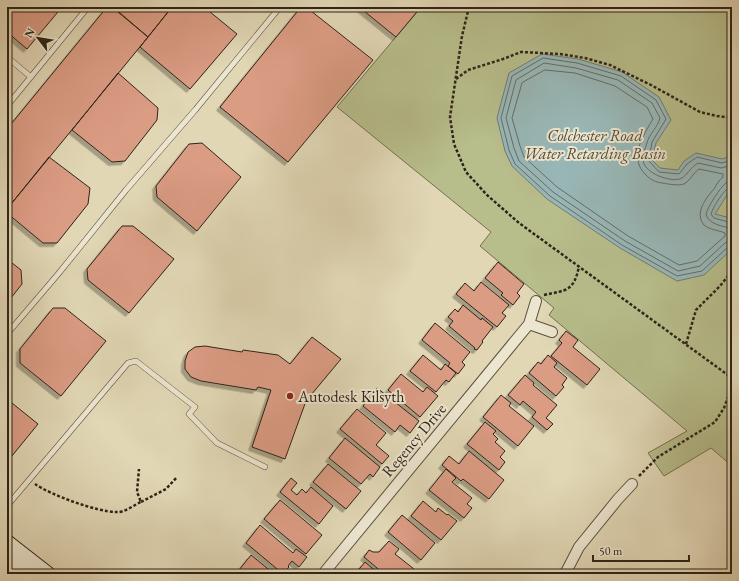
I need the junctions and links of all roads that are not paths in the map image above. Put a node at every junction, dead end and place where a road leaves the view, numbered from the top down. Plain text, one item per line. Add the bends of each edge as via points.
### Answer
1 (88, 7) edge
2 (280, 7) edge
3 (7, 57) edge
4 (31, 76) junction
5 (7, 106) edge
6 (536, 301) road end
7 (529, 324) junction
8 (552, 332) dead end
9 (7, 334) edge
10 (265, 467) dead end
11 (632, 484) road end
12 (7, 506) edge
13 (7, 542) edge
14 (7, 559) edge
15 (25, 574) edge
16 (48, 574) edge
17 (323, 574) edge
18 (565, 574) edge

1 - 4 lane
2 - 9 lane
3 - 4 lane
4 - 5 lane
6 - 7 street, Regency Drive
7 - 8 street
7 - 17 street, Regency Drive
10 - 12 lane via 217,443 189,414 195,407 136,361 128,363
11 - 18 street via 579,547
13 - 16 main road
14 - 15 main road

